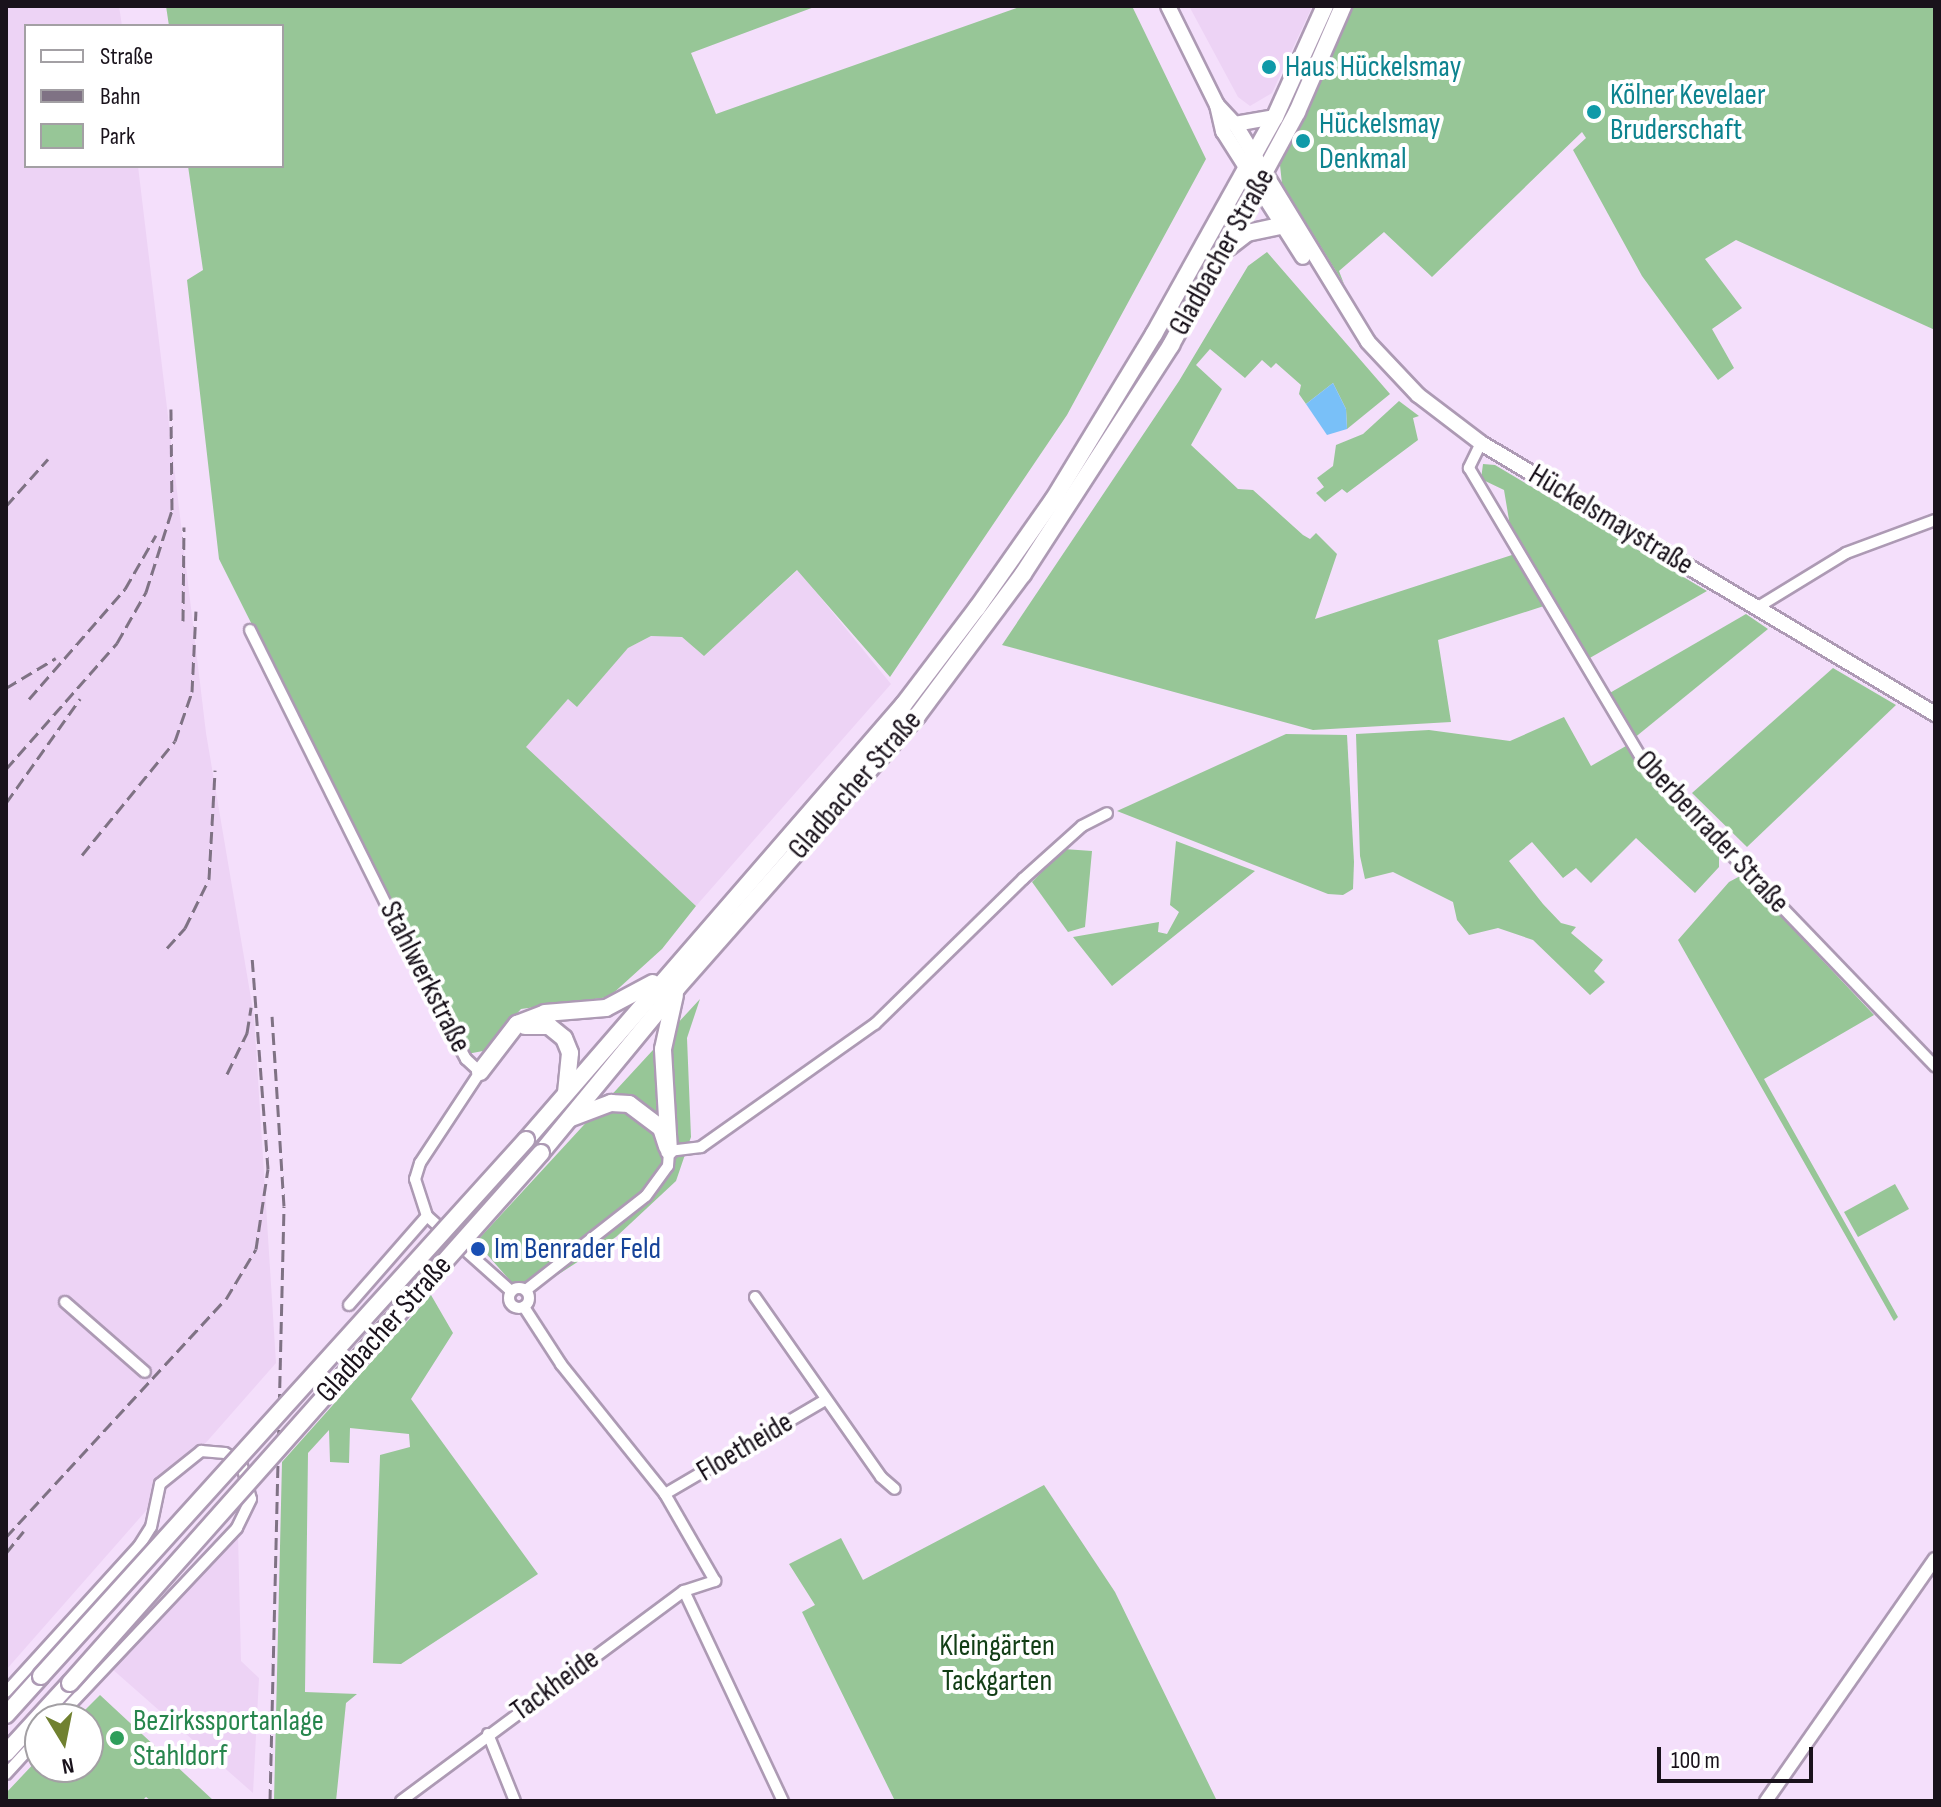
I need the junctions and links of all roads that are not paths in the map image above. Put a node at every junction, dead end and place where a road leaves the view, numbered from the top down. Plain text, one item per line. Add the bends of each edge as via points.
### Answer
1 (1168, 6) edge
2 (1325, 6) edge
3 (1343, 6) edge
4 (1217, 105) junction
5 (1275, 117) junction
6 (1235, 124) junction
7 (1249, 162) junction
8 (1260, 182) junction
9 (1279, 226) junction
10 (1225, 250) junction
11 (1326, 280) junction
12 (1481, 443) junction
13 (1935, 520) edge
14 (1758, 607) junction
15 (250, 630) dead end
16 (1935, 714) edge
17 (1107, 813) dead end
18 (671, 982) junction
19 (508, 1032) junction
20 (1935, 1066) edge
21 (480, 1072) junction
22 (566, 1094) junction
23 (570, 1119) junction
24 (669, 1151) junction
25 (427, 1216) junction
26 (526, 1290) junction
27 (511, 1291) junction
28 (755, 1297) dead end
29 (65, 1302) dead end
30 (349, 1305) dead end
31 (524, 1307) junction
32 (145, 1372) dead end
33 (825, 1400) junction
34 (895, 1489) dead end
35 (665, 1494) junction
36 (1935, 1559) edge
37 (684, 1591) junction
38 (6, 1692) edge
39 (72, 1703) edge
40 (6, 1715) edge
41 (488, 1734) junction
42 (6, 1753) edge
43 (24, 1754) edge
44 (6, 1774) edge
45 (401, 1801) edge
46 (515, 1801) edge
47 (783, 1801) edge
48 (1766, 1801) edge

1 - 4 main road, Hückelsmaystraße
2 - 5 main road, Gladbacher Straße
3 - 8 main road, Gladbacher Straße
4 - 6 main road, Hückelsmaystraße
4 - 7 main road, Hückelsmaystraße via 1223,131
5 - 6 main road
5 - 7 main road, Gladbacher Straße
6 - 7 main road, Hückelsmaystraße
7 - 8 main road, Hückelsmaystraße
7 - 18 main road, Gladbacher Straße via 1098,428 985,597 904,704
8 - 9 main road, Hückelsmaystraße
8 - 10 main road, Gladbacher Straße
8 - 11 main road, Hückelsmaystraße
9 - 10 main road via 1247,233
9 - 11 main road, Hückelsmaystraße
10 - 18 main road, Gladbacher Straße via 1113,439 983,629 863,779
11 - 12 main road, Hückelsmaystraße via 1383,359 1418,395
12 - 14 main road, Hückelsmaystraße
12 - 20 street, Oberbenrader Straße via 1469,468 1646,766
13 - 14 street via 1846,553
14 - 16 main road, Hückelsmaystraße
15 - 21 street, Stahlwerkstraße via 436,1004 466,1059
17 - 24 street via 1082,826 1023,879 875,1024 701,1147
18 - 19 main road via 606,1008 545,1013
18 - 22 main road, Gladbacher Straße
18 - 23 main road, Gladbacher Straße
18 - 24 main road via 663,1049
19 - 21 main road
19 - 22 main road via 541,1025 564,1038 570,1053
21 - 25 street, Stahlwerkstraße via 420,1163 415,1179
22 - 40 main road, Gladbacher Straße, bridge
23 - 24 main road via 611,1103 629,1104 661,1128
23 - 42 main road, Gladbacher Straße, bridge
24 - 26 street via 668,1166 646,1196
25 - 27 street
25 - 30 street
26 - 27 street
26 - 31 street
27 - 31 street via 512,1305
28 - 33 street, Floetheide
29 - 32 street
31 - 35 street via 561,1364
33 - 34 street, Floetheide
33 - 35 street, Floetheide
35 - 37 street, Tackheide via 715,1581
36 - 48 street
37 - 41 street, Tackheide
37 - 47 street
38 - 39 street via 139,1546 151,1527 160,1484 201,1451 225,1453 241,1462 251,1484 248,1512
41 - 45 street, Tackheide
41 - 46 street
43 - 44 street

